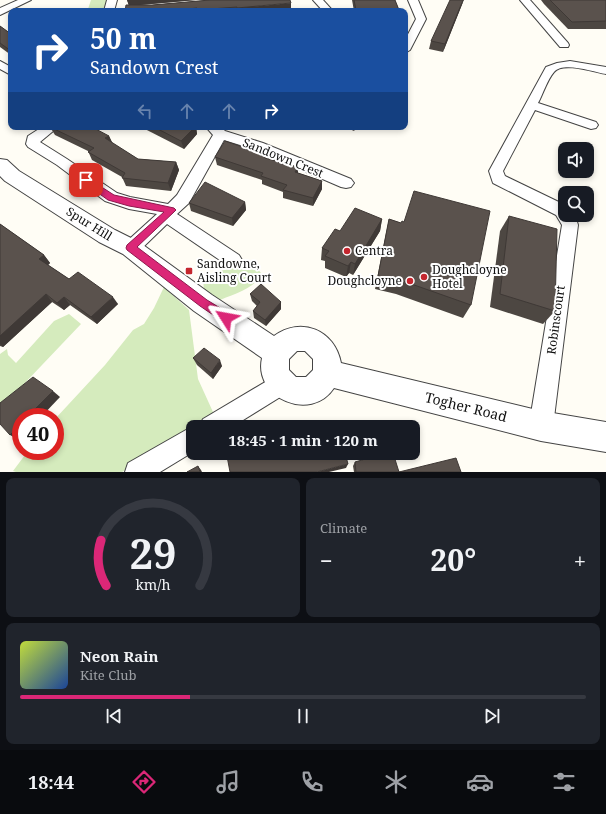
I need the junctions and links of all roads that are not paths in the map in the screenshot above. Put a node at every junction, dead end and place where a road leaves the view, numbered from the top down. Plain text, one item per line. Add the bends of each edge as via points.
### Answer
1 (26, 0) edge
2 (318, 0) edge
3 (413, 0) edge
4 (525, 0) edge
5 (9, 8) edge
6 (325, 8) edge
7 (408, 24) edge
8 (419, 24) junction
9 (563, 39) dead end
10 (408, 44) edge
11 (606, 71) edge
12 (531, 105) junction
13 (591, 125) dead end
14 (46, 130) edge
15 (216, 130) edge
16 (0, 165) edge
17 (346, 183) dead end
18 (558, 209) edge
19 (169, 213) junction
20 (569, 222) edge
21 (131, 248) junction
22 (233, 260) dead end
23 (277, 353) junction
24 (327, 373) junction
25 (282, 383) junction
26 (222, 420) edge
27 (541, 426) junction
28 (606, 437) edge
29 (186, 442) edge
30 (137, 472) edge

1 - 5 street
2 - 6 street
3 - 8 street via 422,19
4 - 9 street
7 - 8 street
8 - 10 street
11 - 12 street, Robinscourt via 582,64 556,66 550,69
12 - 13 street
12 - 18 street, Robinscourt via 496,171 498,179
14 - 19 street via 33,139 33,144 111,198
15 - 17 street, Sandown Crest
15 - 19 street, Sandown Crest via 183,199
16 - 21 street, Spur Hill via 12,176 107,236
19 - 21 street, Sandown Crest
19 - 22 street
20 - 27 street, Robinscourt
21 - 23 street, Spur Hill via 203,303
23 - 24 street via 294,340 315,343 322,348 326,356
23 - 25 street via 274,369
24 - 25 street via 316,387 307,391 289,389
24 - 27 street, Togher Road
25 - 26 street
27 - 28 street, Togher Road
29 - 30 street

